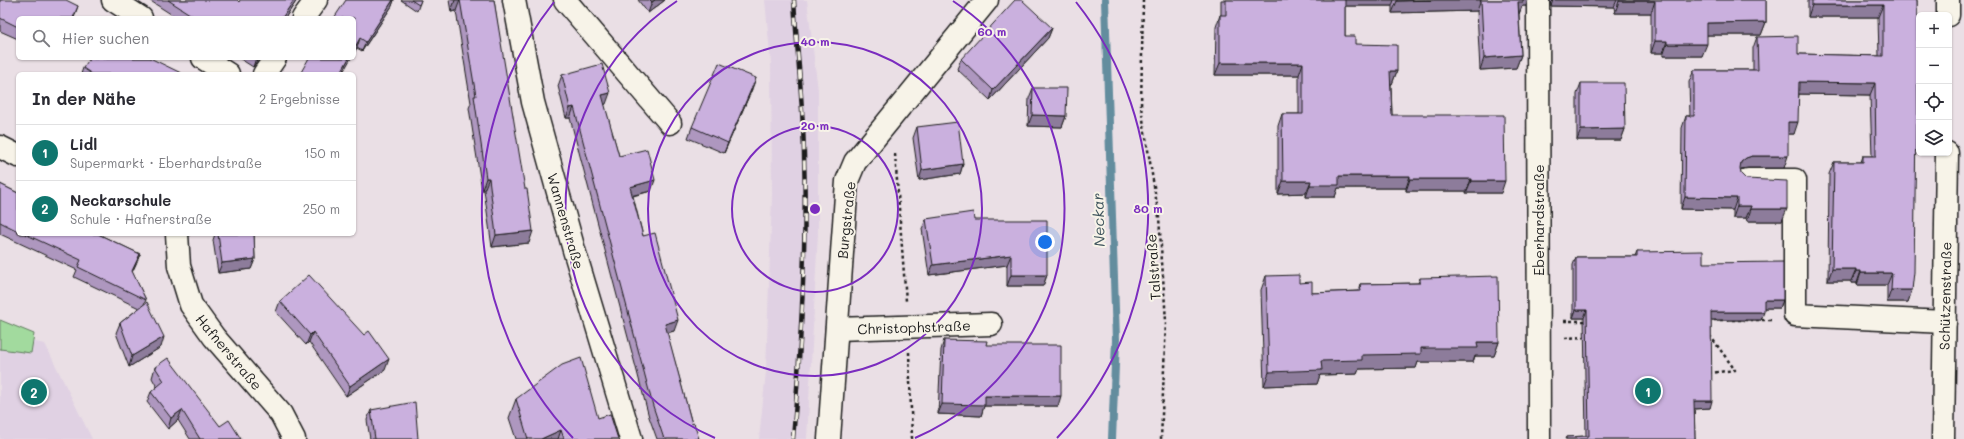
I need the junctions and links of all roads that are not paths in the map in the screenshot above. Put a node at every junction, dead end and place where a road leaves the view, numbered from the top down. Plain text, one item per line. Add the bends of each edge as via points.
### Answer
1 (113, 0) edge
2 (316, 0) edge
3 (514, 0) edge
4 (565, 0) edge
5 (987, 0) edge
6 (1538, 0) edge
7 (1948, 0) edge
8 (1948, 12) edge
9 (138, 16) edge
10 (304, 16) edge
11 (206, 60) edge
12 (274, 60) edge
13 (225, 72) edge
14 (265, 72) edge
15 (670, 123) dead end
16 (0, 147) edge
17 (16, 155) edge
18 (1947, 156) edge
19 (1748, 180) edge
20 (177, 236) edge
21 (1945, 322) junction
22 (991, 324) dead end
23 (836, 329) junction
24 (294, 439) edge
25 (631, 439) edge
26 (829, 439) edge
27 (1539, 439) edge
28 (1944, 439) edge

1 - 9 street
2 - 10 street
3 - 25 street, Wannenstraße via 532,102
4 - 15 street
5 - 23 street, Burgstraße via 855,162 847,181
6 - 27 street, Eberhardstraße
7 - 8 street
11 - 13 street
12 - 14 street
16 - 17 street
18 - 21 street, Schützenstraße
19 - 21 street via 1794,180 1795,315
20 - 24 street, Hafnerstraße via 178,266 191,305 214,337 281,414
21 - 28 street, Schützenstraße
22 - 23 street, Christophstraße
23 - 26 street, Burgstraße

